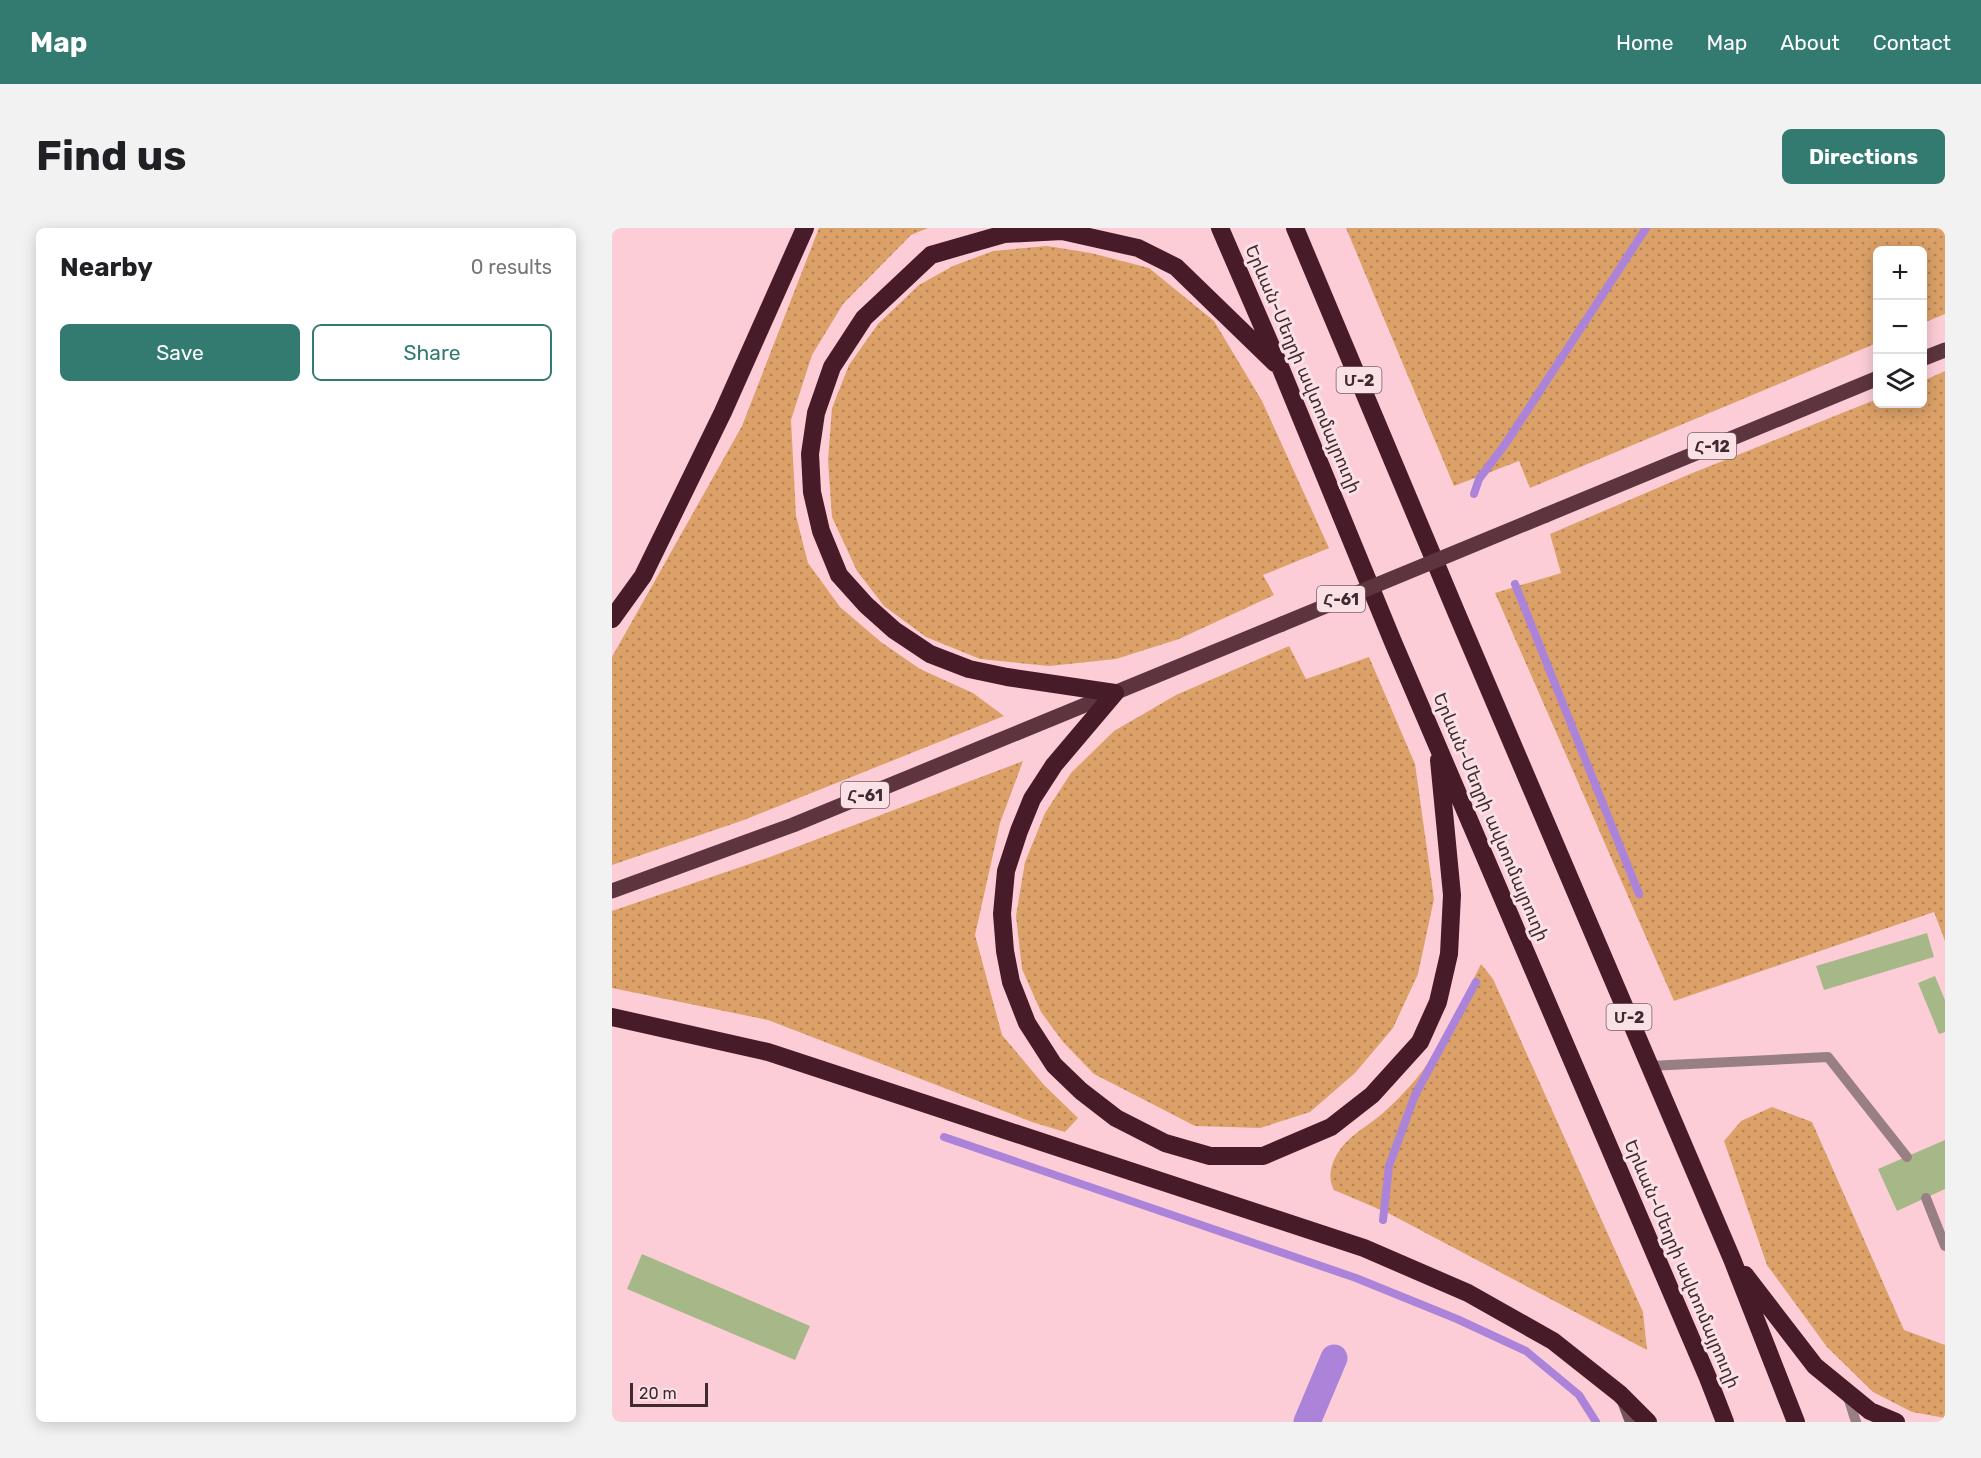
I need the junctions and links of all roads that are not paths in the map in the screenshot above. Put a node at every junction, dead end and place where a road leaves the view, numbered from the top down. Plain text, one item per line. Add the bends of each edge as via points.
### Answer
1 (805, 228) edge
2 (1220, 228) edge
3 (1295, 228) edge
4 (1945, 350) edge
5 (1927, 357) edge
6 (1281, 369) junction
7 (1873, 380) edge
8 (1400, 575) joint
9 (612, 619) edge
10 (1115, 693) junction
11 (1438, 746) junction
12 (612, 891) edge
13 (612, 1017) edge
14 (1650, 1066) junction
15 (1907, 1156) dead end
16 (1926, 1198) dead end
17 (1945, 1246) edge
18 (1732, 1259) junction
19 (1846, 1392) junction
20 (1620, 1394) junction
21 (1631, 1422) edge
22 (1648, 1422) edge
23 (1725, 1422) edge
24 (1796, 1422) edge
25 (1856, 1422) edge
26 (1896, 1422) edge

1 - 9 highway via 723,412 643,576
2 - 6 highway, Երևան-Մեղրի ավտոմայրուղի
3 - 14 highway, Մ-2
4 - 5 main road
6 - 10 highway via 1176,267 1138,248 1062,231 1004,234 931,255 864,318 832,366 816,413 810,453 812,492 820,531 840,575 852,590 894,630 930,654 969,669
6 - 11 highway, Երևան-Մեղրի ավտոմայրուղի
7 - 8 main road, Հ-12, bridge
8 - 10 main road, Հ-61, bridge
10 - 11 highway via 1054,765 1032,799 1019,831 1006,871 1002,914 1011,982 1028,1023 1054,1065 1081,1091 1116,1118 1165,1143 1210,1156 1263,1156 1331,1127 1372,1095 1420,1042 1438,1002 1449,954 1452,896
10 - 12 main road, Հ-61 via 793,825
11 - 23 highway, Երևան-Մեղրի ավտոմայրուղի
13 - 20 highway via 768,1052 1364,1248 1468,1293 1553,1341
14 - 15 lane via 1828,1057
14 - 18 highway, Մ-2
16 - 17 lane
18 - 19 highway via 1815,1366
18 - 24 highway, Մ-2
19 - 25 lane
19 - 26 highway via 1870,1411
20 - 21 street
20 - 22 highway

